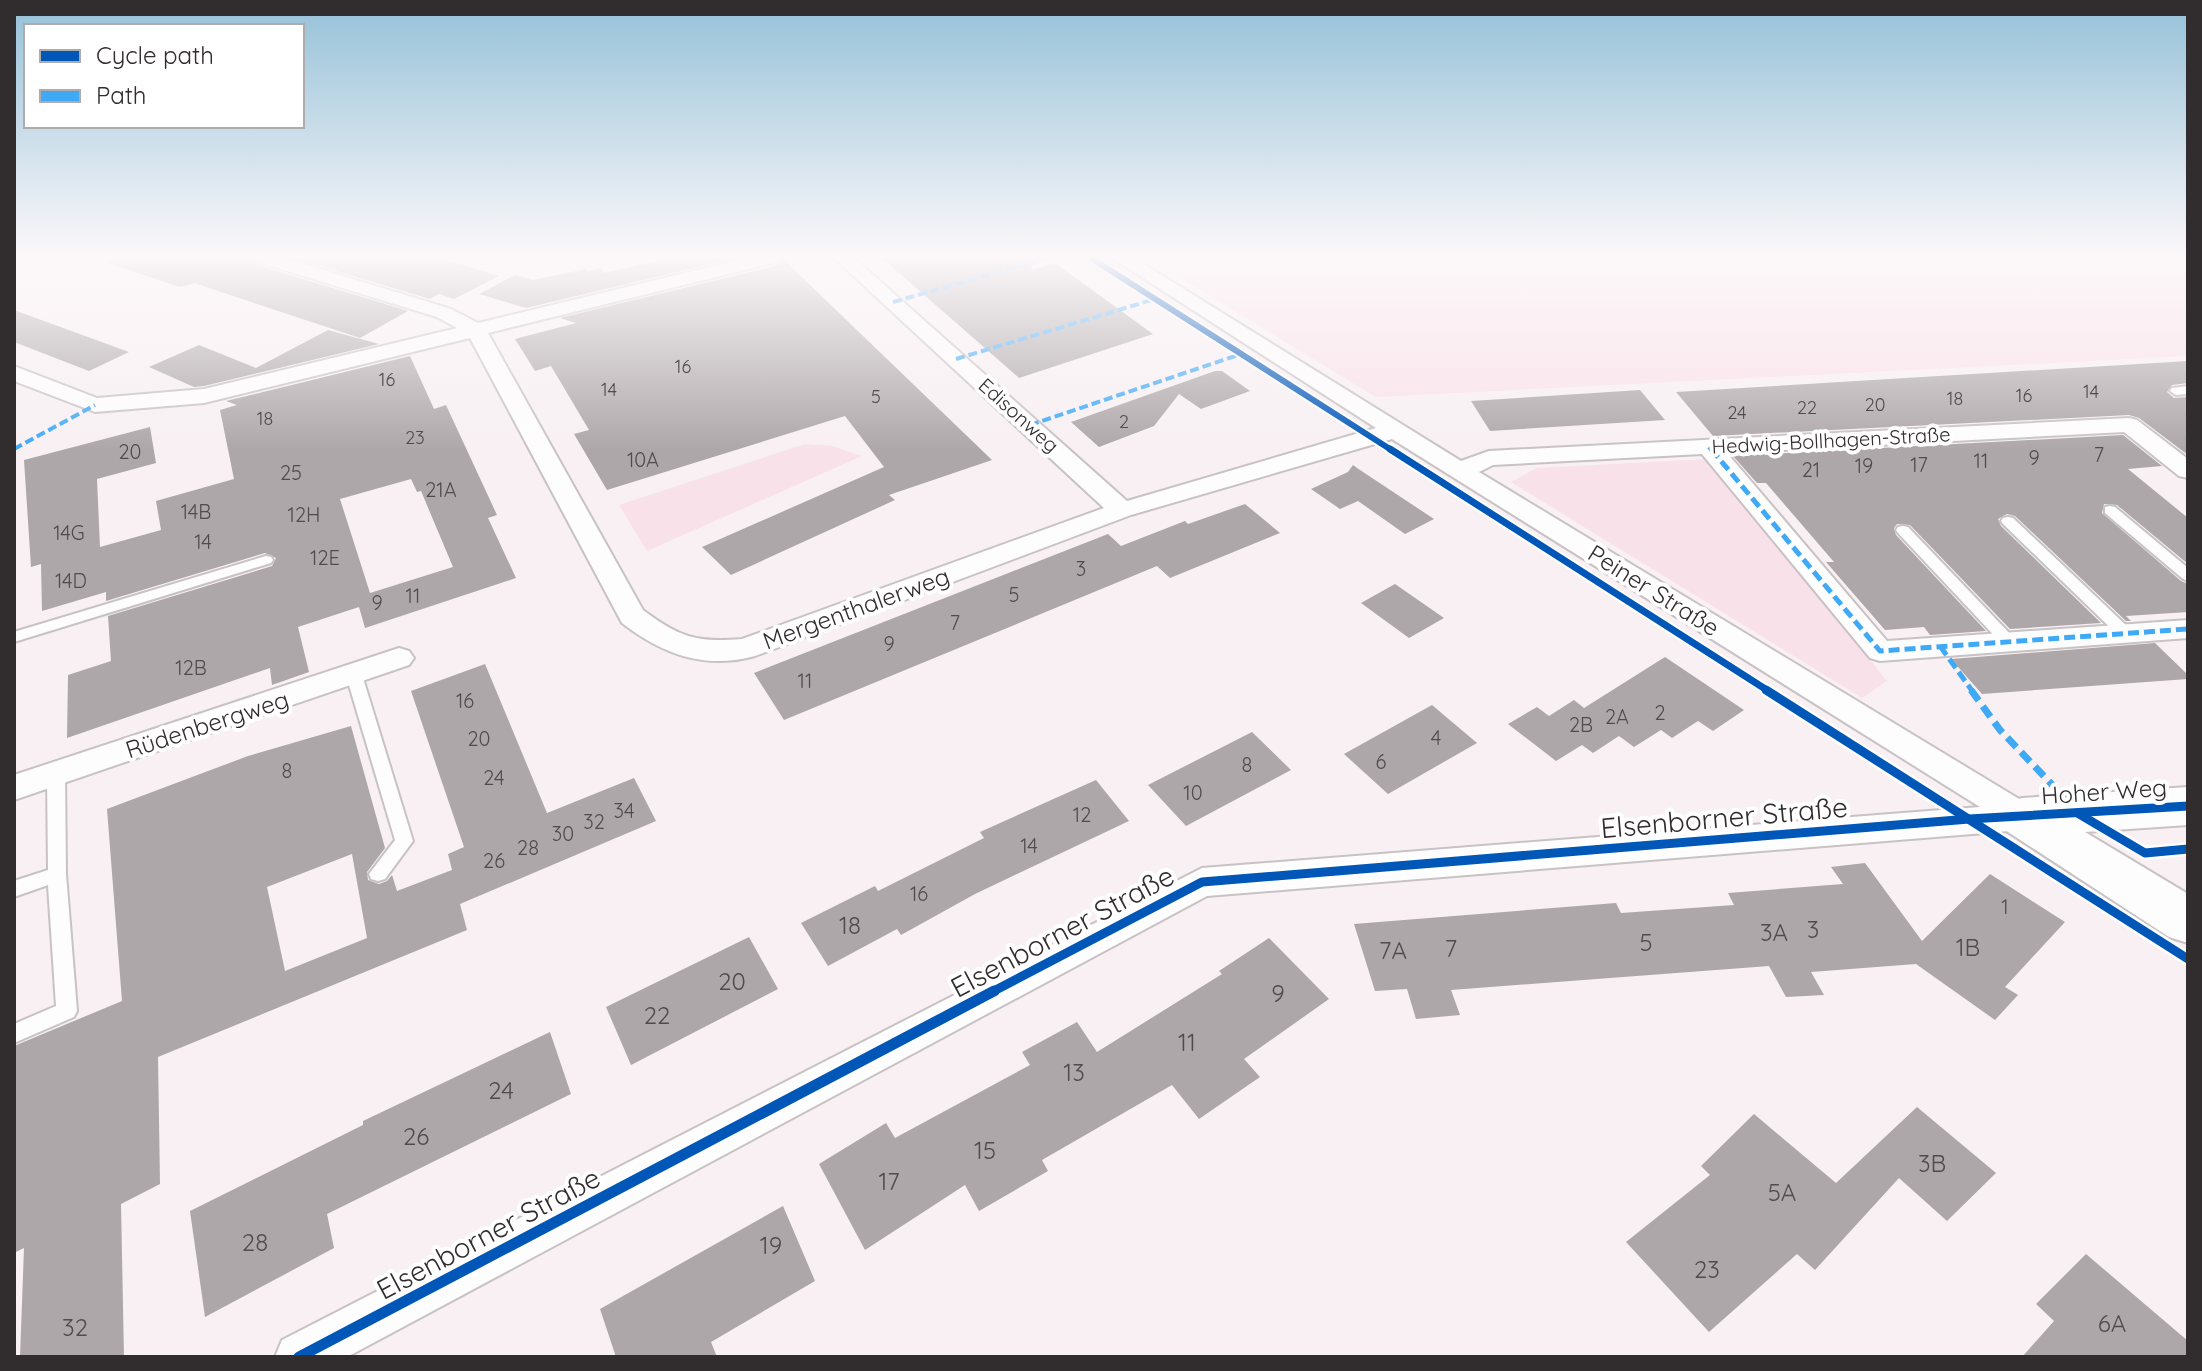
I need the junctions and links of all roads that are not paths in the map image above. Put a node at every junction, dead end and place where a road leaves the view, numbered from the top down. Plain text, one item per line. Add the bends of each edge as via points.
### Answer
1 (461, 322) edge
2 (509, 322) edge
3 (914, 322) edge
4 (1223, 322) edge
5 (476, 330) junction
6 (14, 373) edge
7 (1396, 430) junction
8 (1709, 447) junction
9 (1460, 471) junction
10 (2188, 471) edge
11 (1122, 510) junction
12 (2110, 510) dead end
13 (2008, 521) dead end
14 (1903, 530) dead end
15 (266, 560) dead end
16 (2188, 576) edge
17 (2188, 629) edge
18 (2125, 633) junction
19 (14, 637) edge
20 (2008, 641) junction
21 (399, 658) dead end
22 (354, 675) junction
23 (56, 773) junction
24 (14, 788) edge
25 (2188, 806) edge
26 (2022, 817) junction
27 (57, 874) junction
28 (378, 874) dead end
29 (14, 889) edge
30 (2188, 921) edge
31 (14, 1034) edge
32 (299, 1357) edge

1 - 5 street
2 - 5 street
3 - 11 street, Edisonweg
4 - 7 street, Peiner Straße
5 - 6 street via 204,396 95,405
5 - 11 street, Mergenthalerweg via 632,616 664,641 706,653 745,649
7 - 9 street, Peiner Straße
7 - 11 street, Mergenthalerweg
8 - 9 street, Hedwig-Bollhagen-Straße via 1489,458
8 - 10 street, Hedwig-Bollhagen-Straße via 2129,425
8 - 20 street via 1880,651
9 - 26 street, Peiner Straße
12 - 16 lane
13 - 18 lane
14 - 20 lane
15 - 19 lane
17 - 18 street
18 - 20 street
21 - 22 street, Rüdenbergweg
22 - 23 street, Rüdenbergweg
22 - 28 lane via 404,841
23 - 24 street, Rüdenbergweg
23 - 27 lane
25 - 26 street, Hoher Weg
26 - 30 street, Peiner Straße
26 - 32 street, Elsenborner Straße via 1202,882
27 - 29 lane
27 - 31 lane via 67,1011

